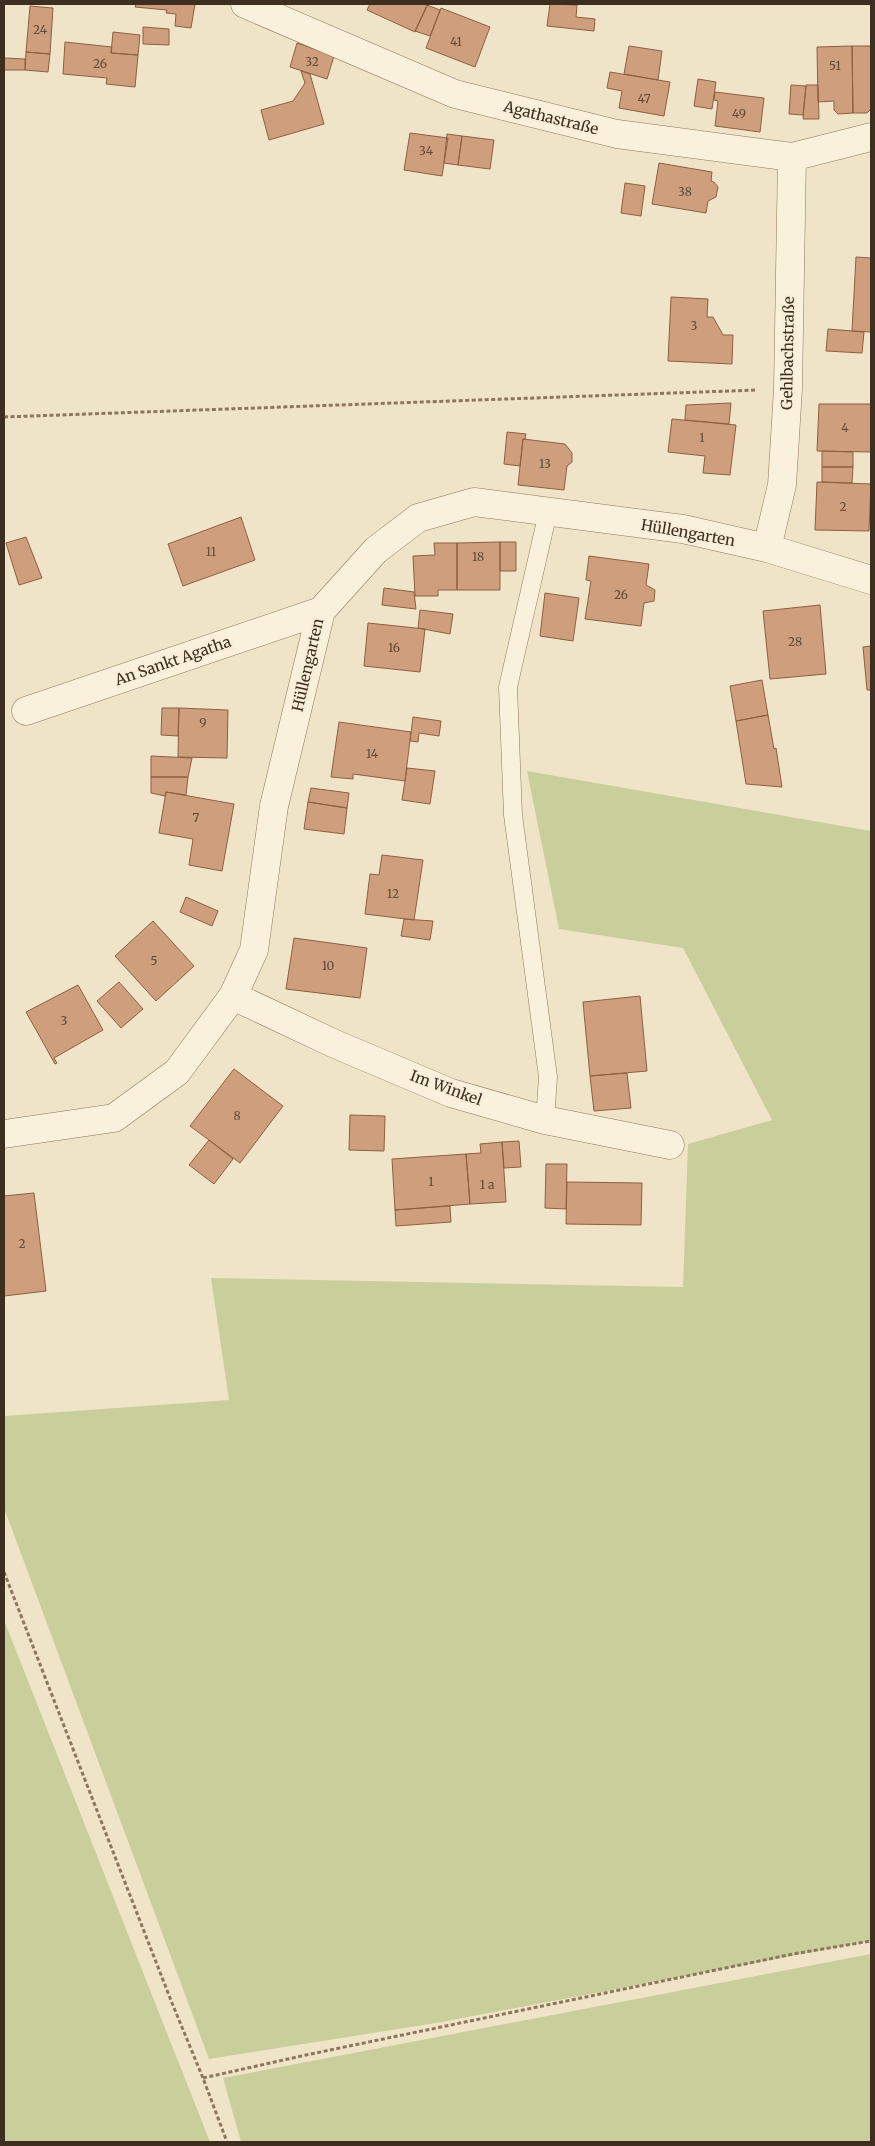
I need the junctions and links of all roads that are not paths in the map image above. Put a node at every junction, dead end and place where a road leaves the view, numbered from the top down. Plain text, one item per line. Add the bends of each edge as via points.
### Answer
1 (245, 4) edge
2 (871, 137) edge
3 (792, 157) junction
4 (548, 512) junction
5 (767, 548) junction
6 (871, 580) edge
7 (321, 611) junction
8 (26, 711) dead end
9 (233, 996) junction
10 (545, 1120) junction
11 (4, 1134) edge
12 (670, 1145) dead end

1 - 3 street, Agathastraße via 455,94 617,134
2 - 3 street, Agathastraße
3 - 5 street, Gehlbachstraße via 788,389 782,485
4 - 5 street, Hüllengarten via 684,529
4 - 7 street, Hüllengarten via 474,502 418,518 376,550
4 - 10 lane via 508,687 513,815 548,1077
5 - 6 street, Hüllengarten
7 - 8 street, An Sankt Agatha
7 - 9 street, Hüllengarten via 274,806 254,950
9 - 10 street, Im Winkel via 451,1093
9 - 11 street, Hüllengarten via 177,1072 114,1118
10 - 12 street, Im Winkel

